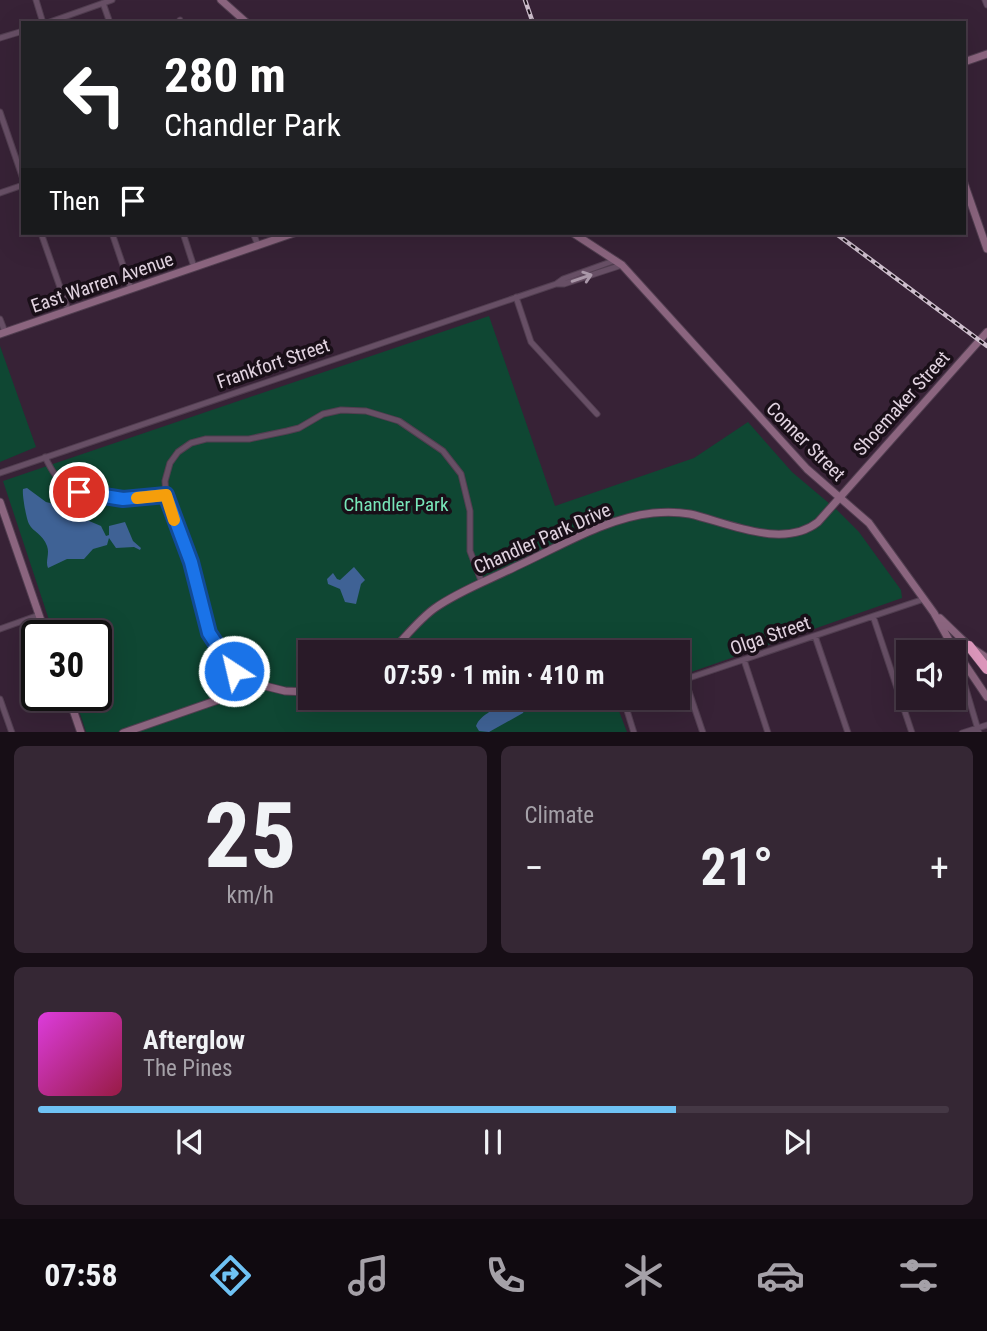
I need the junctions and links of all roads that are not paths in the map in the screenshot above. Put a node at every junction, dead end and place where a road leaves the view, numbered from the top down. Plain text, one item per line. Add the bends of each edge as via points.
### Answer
1 (36, 0) edge
2 (112, 0) edge
3 (221, 0) edge
4 (985, 0) edge
5 (103, 3) junction
6 (987, 5) edge
7 (44, 21) edge
8 (51, 21) edge
9 (109, 21) edge
10 (245, 21) edge
11 (21, 32) edge
12 (0, 38) edge
13 (987, 54) edge
14 (966, 61) edge
15 (0, 112) edge
16 (21, 173) edge
17 (21, 186) edge
18 (966, 189) edge
19 (0, 193) edge
20 (42, 235) edge
21 (113, 235) edge
22 (184, 235) edge
23 (254, 235) edge
24 (288, 235) edge
25 (576, 235) edge
26 (258, 245) junction
27 (987, 249) edge
28 (619, 263) junction
29 (194, 267) junction
30 (131, 289) junction
31 (516, 297) junction
32 (68, 310) junction
33 (0, 319) edge
34 (987, 332) edge
35 (2, 333) edge
36 (597, 414) dead end
37 (45, 457) junction
38 (0, 472) edge
39 (166, 495) junction
40 (840, 497) junction
41 (0, 502) edge
42 (482, 583) junction
43 (924, 599) junction
44 (934, 613) junction
45 (39, 615) junction
46 (873, 616) junction
47 (41, 620) edge
48 (0, 629) edge
49 (815, 636) junction
50 (403, 640) edge
51 (949, 640) edge
52 (969, 646) junction
53 (987, 658) edge
54 (744, 660) junction
55 (231, 664) junction
56 (966, 666) edge
57 (987, 668) edge
58 (690, 678) edge
59 (261, 685) junction
60 (298, 692) edge
61 (966, 694) edge
62 (690, 695) edge
63 (987, 697) edge
64 (221, 698) junction
65 (0, 699) edge
66 (626, 710) edge
67 (73, 711) edge
68 (987, 725) edge
69 (978, 730) edge
70 (12, 732) edge
71 (81, 732) edge
72 (122, 732) edge
73 (634, 732) edge
74 (703, 732) edge
75 (768, 732) edge
76 (848, 732) edge
77 (912, 732) edge

1 - 7 street
2 - 5 street
3 - 10 street
4 - 6 street
5 - 8 street
5 - 9 street
11 - 12 street
13 - 14 street
15 - 16 street
17 - 19 street
18 - 27 street
20 - 32 street
21 - 30 street
22 - 29 street
23 - 26 street
24 - 26 street, East Warren Avenue
25 - 28 street, Conner Street
26 - 29 street, East Warren Avenue
28 - 31 street, Frankfort Street
28 - 40 street, Conner Street via 801,464
29 - 30 street, East Warren Avenue
30 - 32 street, East Warren Avenue
31 - 36 street via 531,342
31 - 37 street, Frankfort Street
32 - 35 street, East Warren Avenue
33 - 35 street
34 - 40 street, Shoemaker Street
37 - 38 street, Frankfort Street
37 - 39 street via 58,478 79,492 123,499
39 - 42 street via 170,463 191,443 287,431 337,410 376,413 417,432 458,468 469,502 470,551
39 - 55 street via 191,562 209,633
40 - 42 street, Chandler Park Drive via 813,527 780,533 746,531 680,513 636,515 602,526
40 - 43 street, Conner Street via 874,529
41 - 45 street
42 - 50 street, Chandler Park Drive via 435,607
43 - 44 street, Conner Street
43 - 46 street, Olga Street
44 - 51 street, Conner Street
44 - 52 street
45 - 47 street
45 - 48 street
46 - 49 street, Olga Street
46 - 77 street
49 - 54 street, Olga Street
49 - 76 street
52 - 53 street
52 - 57 highway
54 - 58 street, Olga Street
54 - 75 street
55 - 59 street
55 - 64 street via 235,684
56 - 63 street, Conner Street
59 - 60 street
59 - 64 street
61 - 69 street
62 - 74 street
64 - 72 street
65 - 70 street
66 - 73 street
67 - 71 street
68 - 69 street

